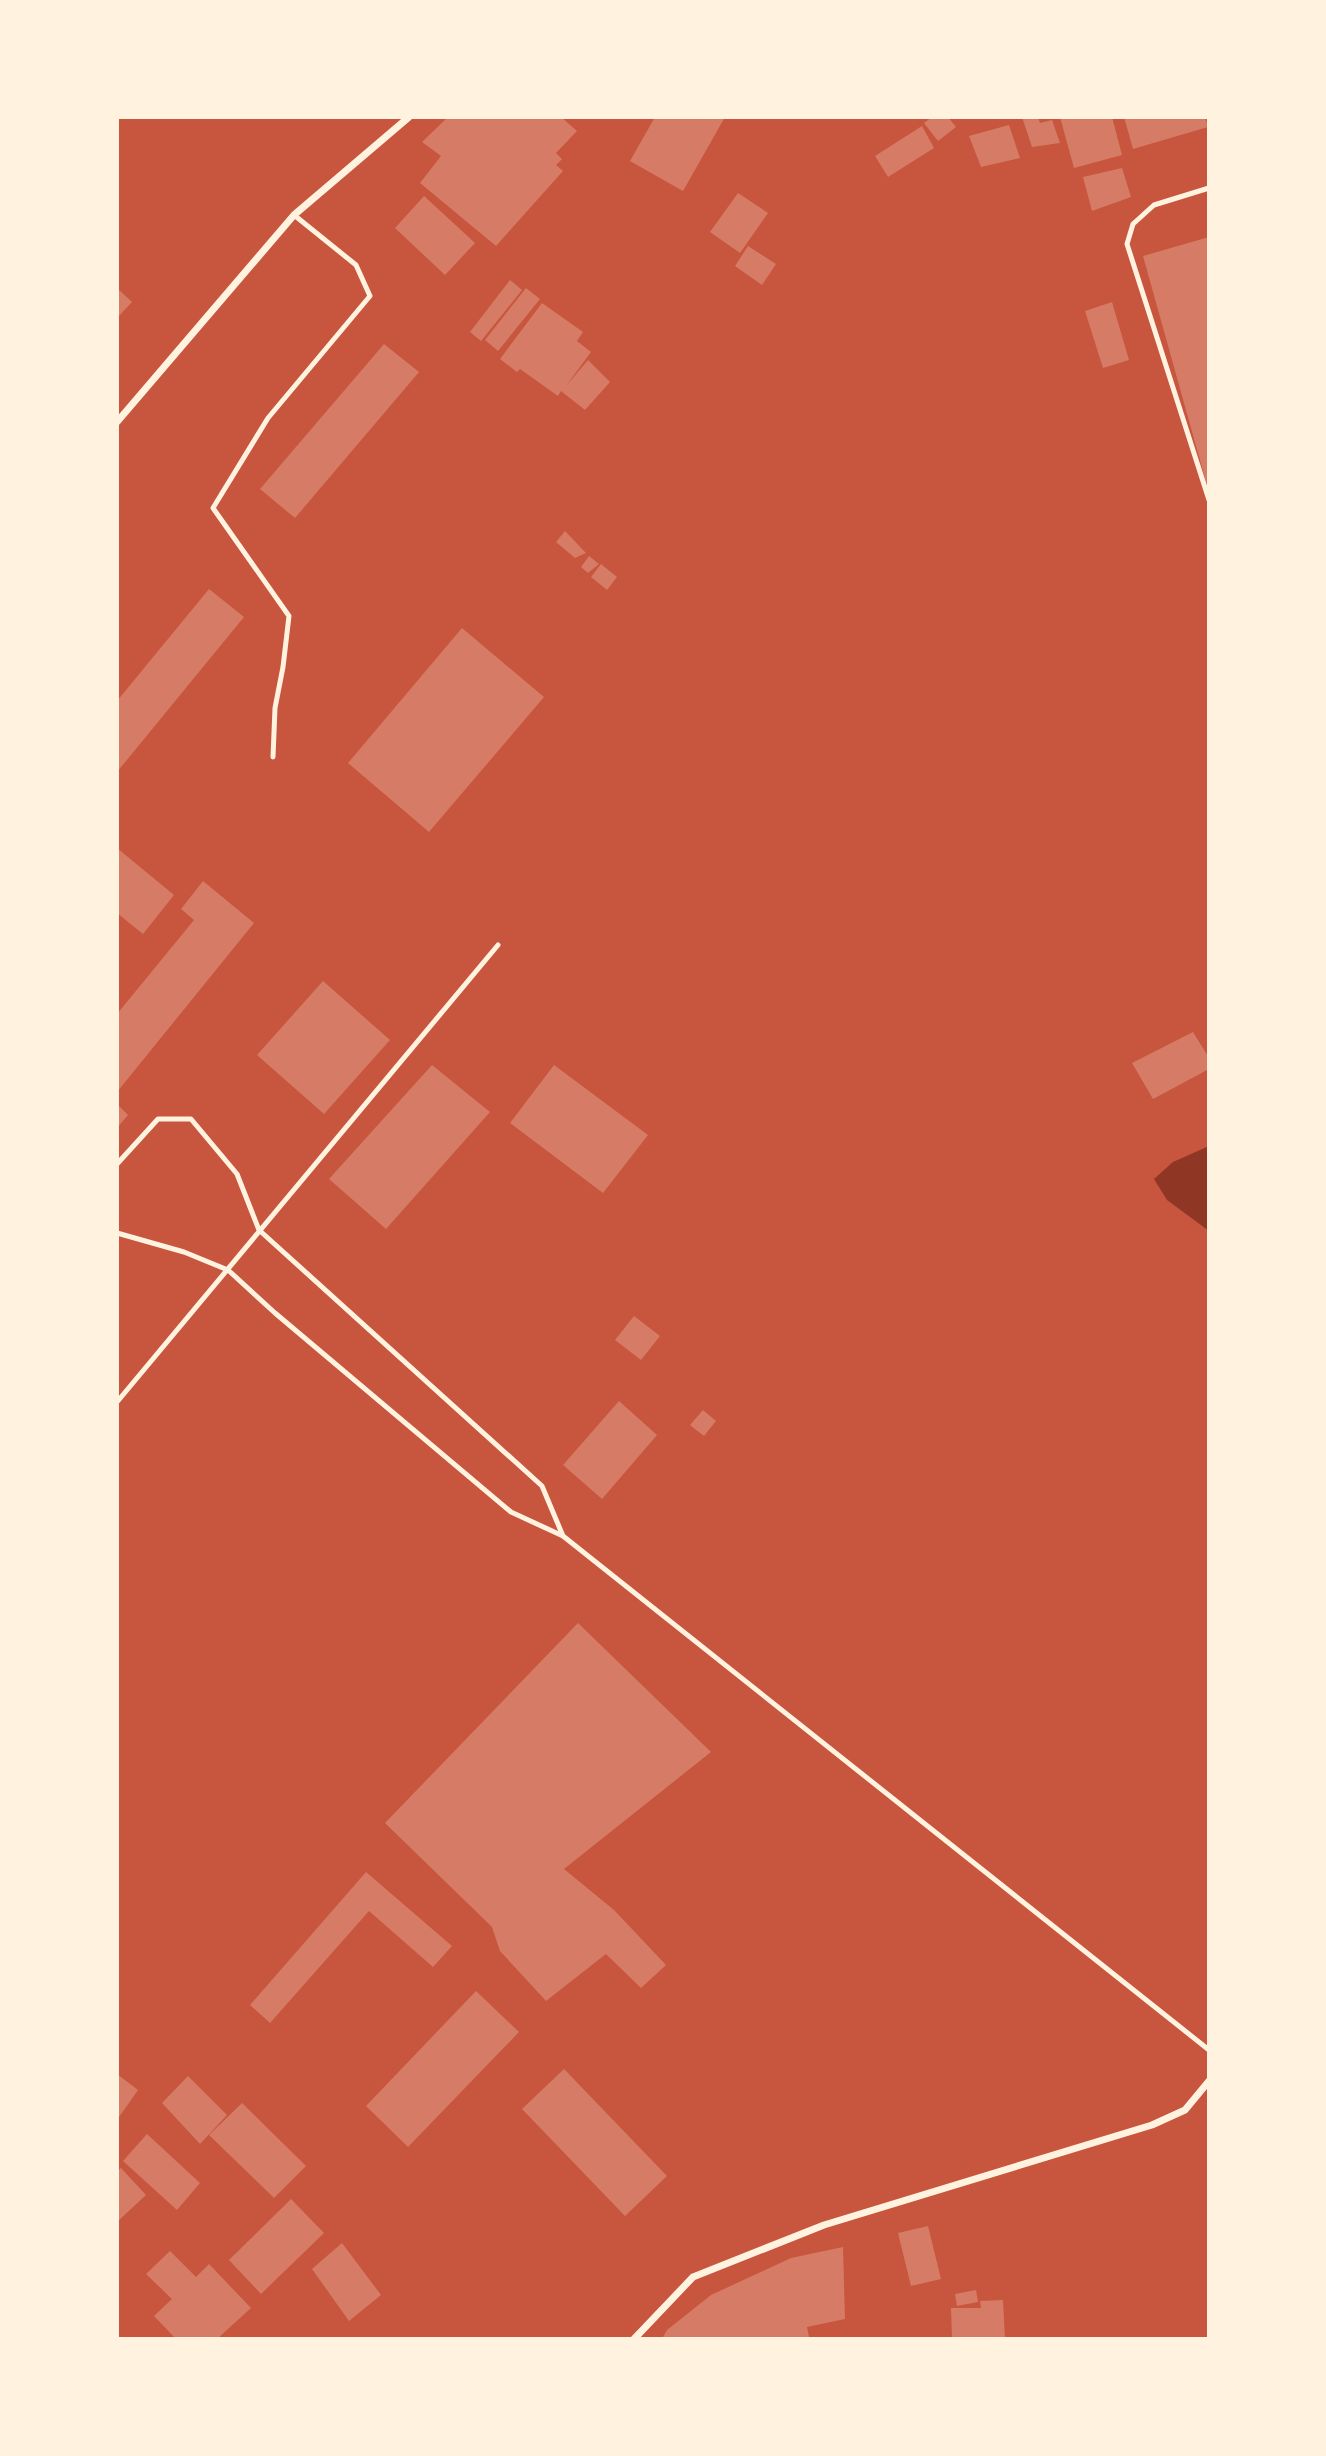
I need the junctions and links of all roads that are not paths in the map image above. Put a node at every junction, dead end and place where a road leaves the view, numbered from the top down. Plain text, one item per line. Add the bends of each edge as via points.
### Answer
1 (409, 117) edge
2 (1209, 188) edge
3 (294, 215) junction
4 (117, 422) edge
5 (1209, 500) edge
6 (273, 757) dead end
7 (498, 945) dead end
8 (117, 1164) edge
9 (259, 1230) junction
10 (117, 1233) edge
11 (228, 1270) junction
12 (117, 1402) edge
13 (563, 1536) junction
14 (1209, 2050) edge
15 (1209, 2081) edge
16 (634, 2339) edge

1 - 3 street
2 - 5 lane via 1154,205 1133,224 1127,244
3 - 4 street
3 - 6 lane via 356,265 370,296 268,418 214,508 289,616 275,708
7 - 9 lane
8 - 9 lane via 158,1119 191,1119 237,1174
9 - 11 lane
9 - 13 lane via 542,1486
10 - 11 lane
11 - 12 lane
11 - 13 lane via 511,1512
13 - 14 lane
15 - 16 street via 1185,2110 1152,2125 824,2225 693,2277

